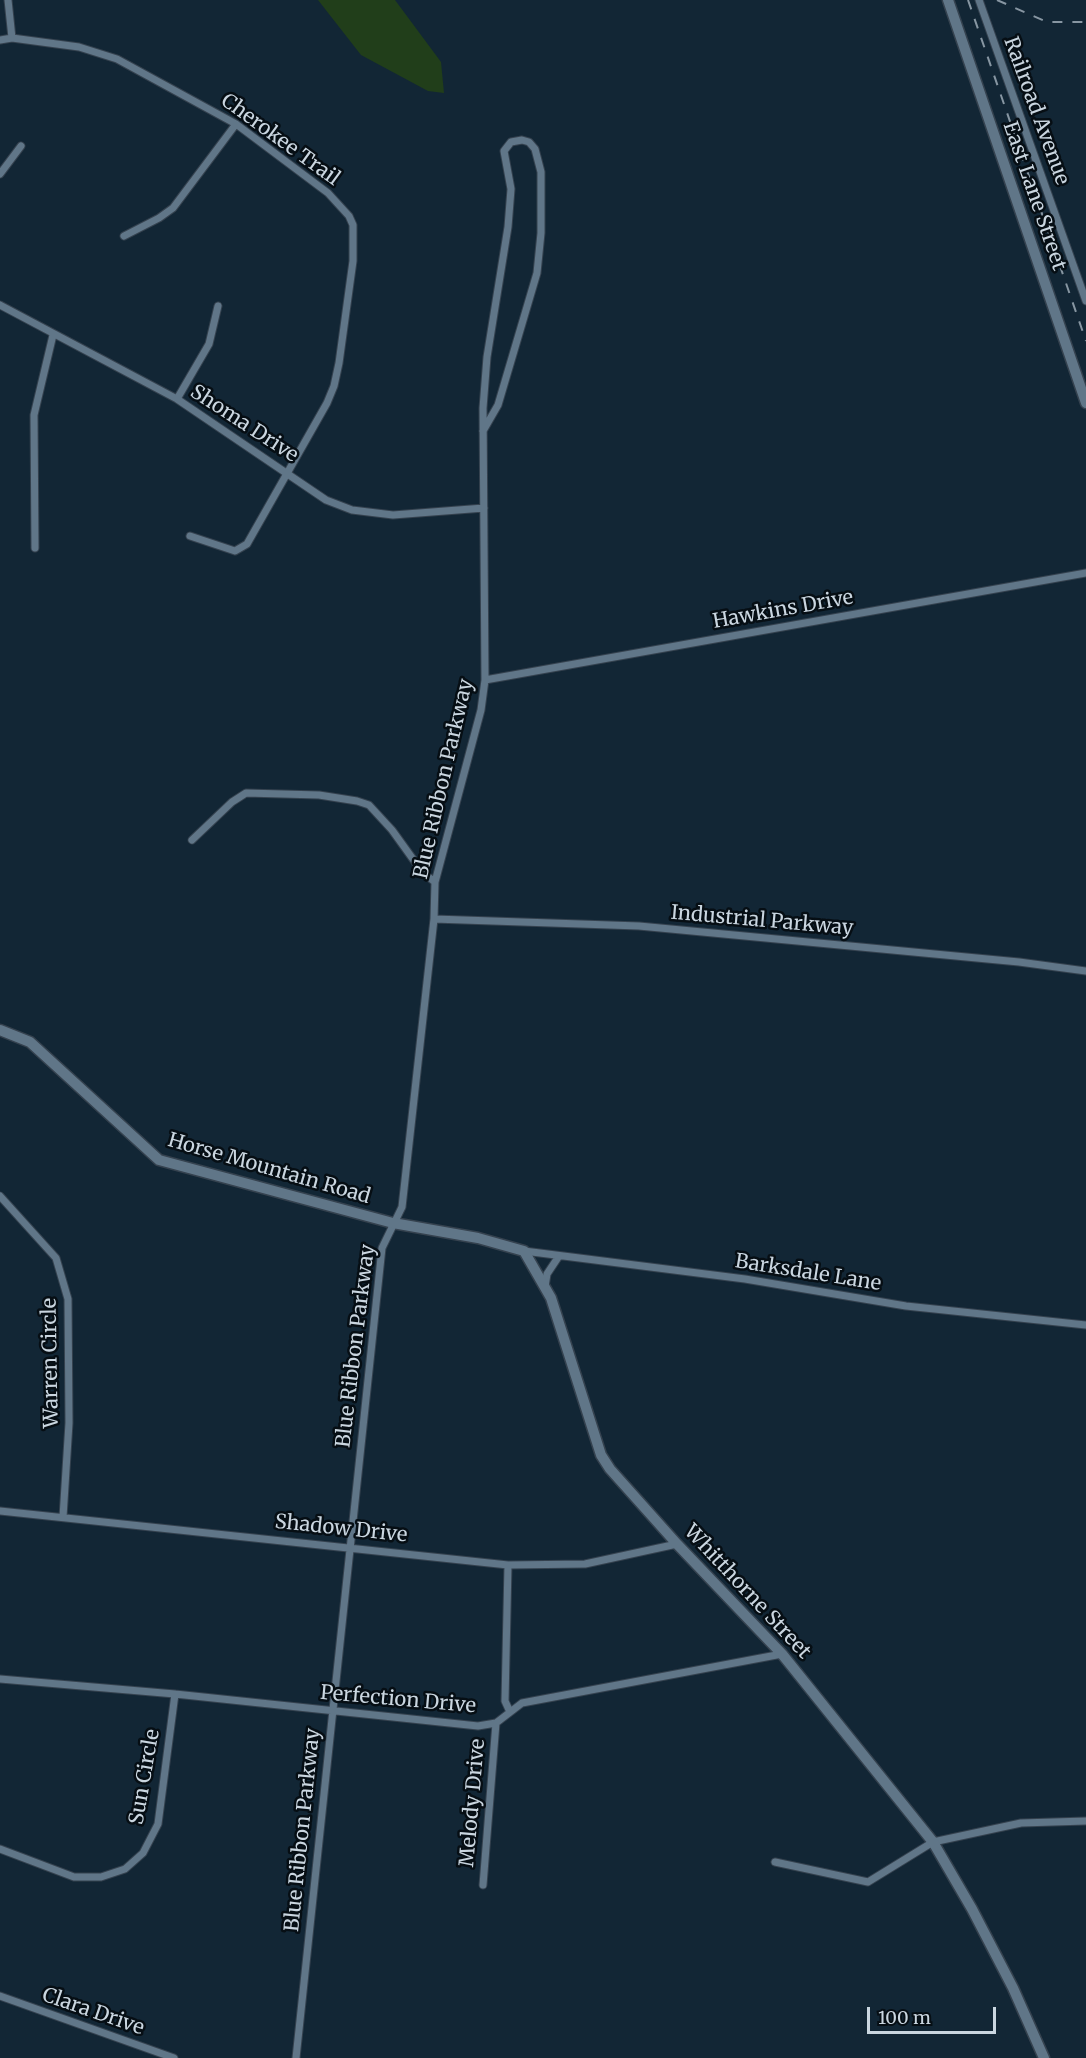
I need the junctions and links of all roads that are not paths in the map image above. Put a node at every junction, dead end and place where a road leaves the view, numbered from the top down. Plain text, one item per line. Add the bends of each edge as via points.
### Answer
1 (8, 0) edge
2 (948, 0) edge
3 (979, 0) edge
4 (12, 38) junction
5 (0, 40) edge
6 (236, 124) junction
7 (21, 146) dead end
8 (0, 174) edge
9 (124, 236) dead end
10 (1086, 301) edge
11 (0, 305) edge
12 (218, 306) dead end
13 (53, 335) junction
14 (177, 399) junction
15 (1086, 403) edge
16 (483, 431) junction
17 (288, 473) junction
18 (484, 508) junction
19 (190, 536) dead end
20 (35, 548) dead end
21 (1086, 573) edge
22 (485, 680) junction
23 (192, 840) dead end
24 (435, 882) junction
25 (434, 919) junction
26 (1086, 971) edge
27 (0, 1030) edge
28 (0, 1196) edge
29 (393, 1223) junction
30 (524, 1251) junction
31 (559, 1256) junction
32 (545, 1287) junction
33 (1086, 1325) edge
34 (0, 1511) edge
35 (63, 1517) junction
36 (677, 1544) junction
37 (350, 1546) junction
38 (508, 1565) junction
39 (782, 1654) junction
40 (0, 1679) edge
41 (175, 1694) junction
42 (333, 1711) junction
43 (510, 1712) junction
44 (496, 1723) junction
45 (1086, 1821) edge
46 (933, 1842) junction
47 (0, 1849) edge
48 (775, 1862) dead end
49 (483, 1885) dead end
50 (0, 1996) edge
51 (174, 2058) edge
52 (296, 2058) edge
53 (1044, 2058) edge

1 - 4 street
2 - 15 street, East Lane Street
3 - 10 street, Railroad Avenue
4 - 5 street, Cherokee Trail
4 - 6 street, Cherokee Trail via 79,47 117,59
6 - 9 street via 173,208
6 - 17 street, Cherokee Trail via 328,193 352,225 353,261 334,386
7 - 8 street
11 - 13 street, Shoma Drive
12 - 14 street via 209,344
13 - 14 street, Shoma Drive
13 - 20 street via 34,415
14 - 17 street, Shoma Drive
16 - 16 street, Blue Ribbon Parkway via 498,405 537,273 541,172 535,148 522,140 511,142 504,152 511,189 487,357
16 - 18 street, Blue Ribbon Parkway
17 - 18 street, Shoma Drive via 326,500 352,510 393,514
17 - 19 street, Cherokee Trail via 253,537 239,550 227,550
18 - 22 street, Blue Ribbon Parkway
21 - 22 street, Hawkins Drive
22 - 24 street, Blue Ribbon Parkway via 481,710
23 - 24 street via 232,801 246,793 319,795 357,801 369,805 423,873
24 - 25 street, Blue Ribbon Parkway
25 - 26 street, Industrial Parkway via 639,926
25 - 29 street, Blue Ribbon Parkway via 402,1207
27 - 29 street, Horse Mountain Road via 30,1042 159,1160
28 - 35 street, Warren Circle via 56,1258 67,1290 70,1381
29 - 30 street via 478,1238
29 - 37 street, Blue Ribbon Parkway via 382,1248
30 - 31 street, Barksdale Lane
30 - 32 street, Whitthorne Street
31 - 32 street via 547,1274
31 - 33 street, Barksdale Lane via 745,1279 906,1306
32 - 36 street, Whitthorne Street via 601,1455
34 - 35 street, Shadow Drive
35 - 37 street, Shadow Drive
36 - 38 street, Shadow Drive via 585,1564
36 - 39 street, Whitthorne Street
37 - 38 street, Shadow Drive
37 - 42 street, Blue Ribbon Parkway
38 - 43 street via 506,1701
39 - 43 street, Perfection Drive via 522,1703
39 - 46 street, Whitthorne Street
40 - 41 street, Perfection Drive
41 - 42 street, Perfection Drive
41 - 47 street, Sun Circle via 158,1824 143,1853 125,1869 101,1877 74,1877
42 - 44 street, Perfection Drive via 478,1726
42 - 52 street, Blue Ribbon Parkway
43 - 44 street, Perfection Drive
44 - 49 street, Melody Drive
45 - 46 street via 1021,1823
46 - 48 street via 868,1882
46 - 53 street, Whitthorne Street via 1013,1988
50 - 51 street, Clara Drive

